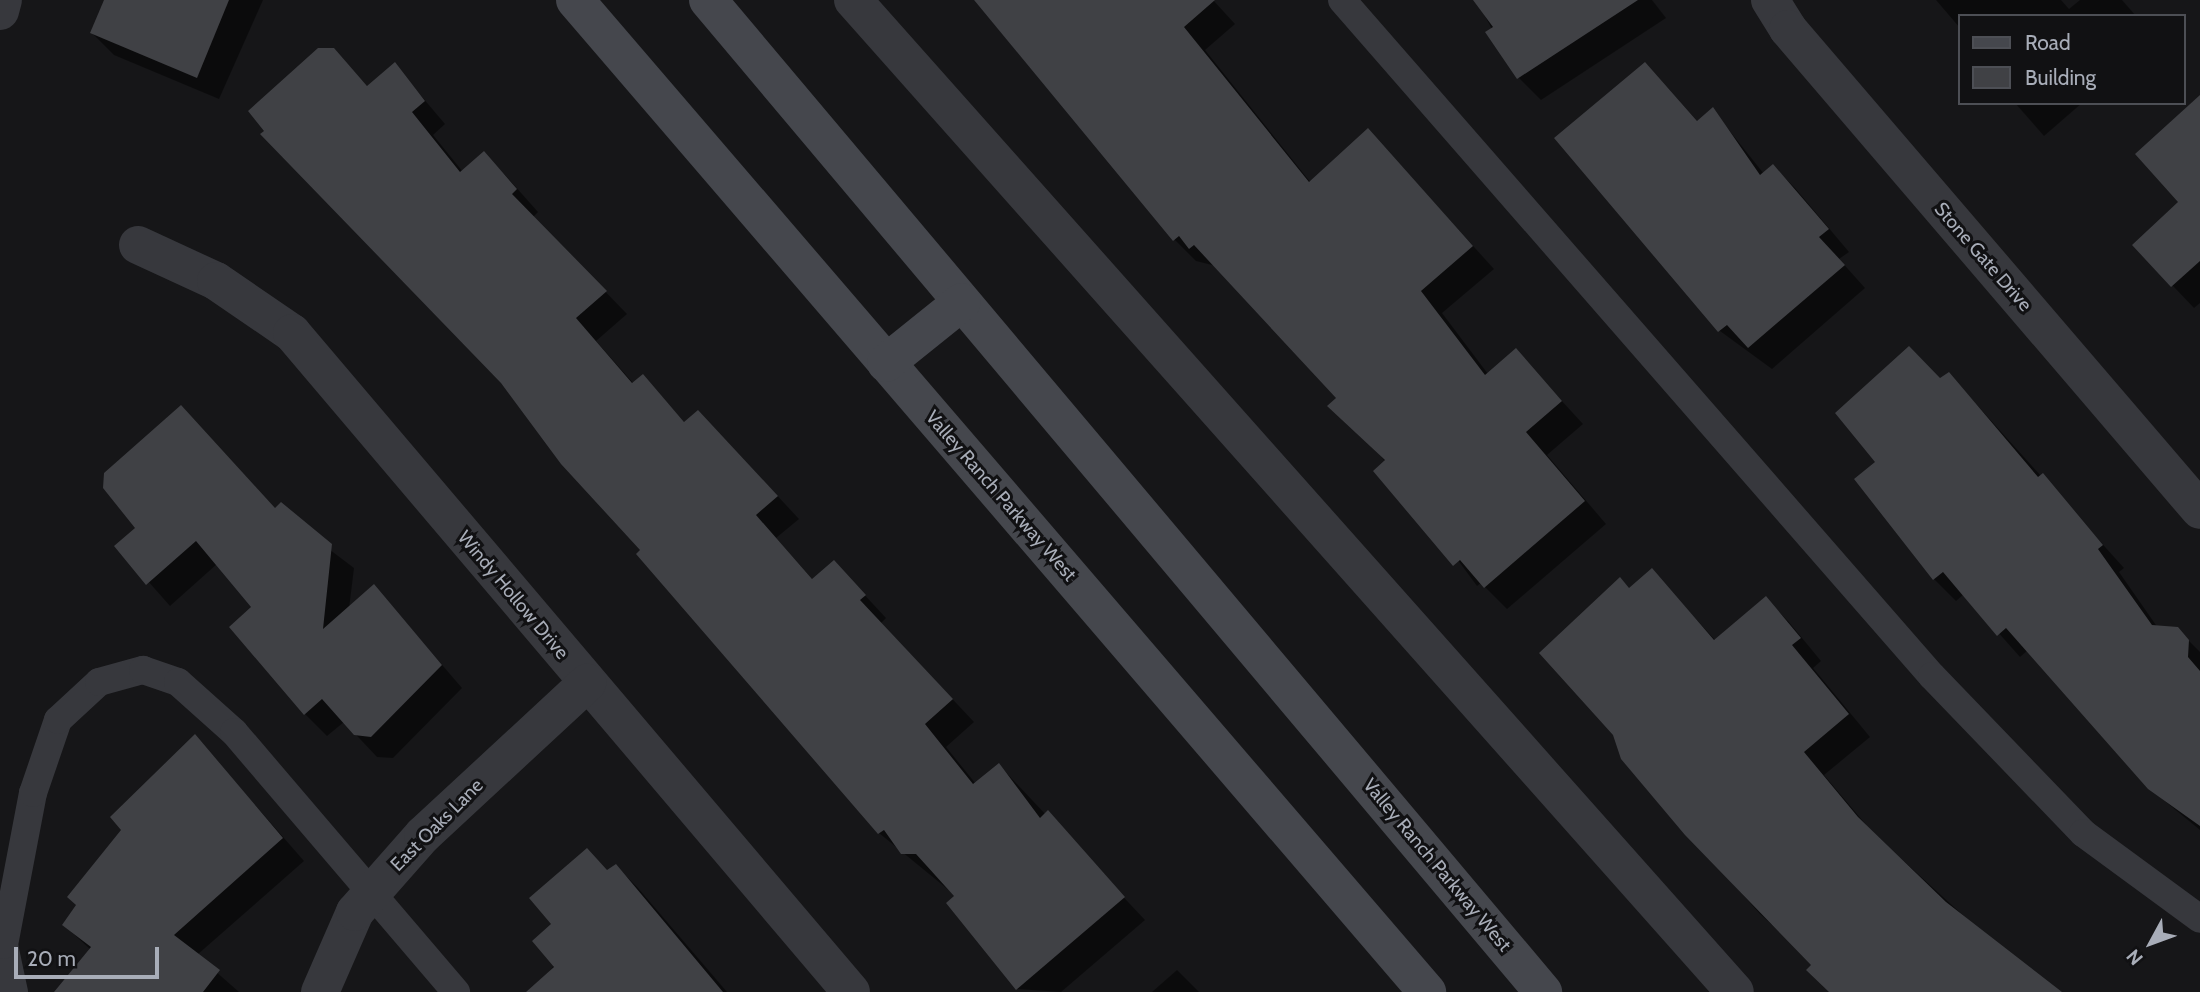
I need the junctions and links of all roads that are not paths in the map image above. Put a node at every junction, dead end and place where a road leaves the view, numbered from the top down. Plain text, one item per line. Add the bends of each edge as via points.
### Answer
1 (3, 0) edge
2 (575, 0) edge
3 (708, 0) edge
4 (853, 0) edge
5 (1342, 0) edge
6 (1770, 0) edge
7 (0, 11) edge
8 (138, 245) dead end
9 (962, 302) junction
10 (886, 363) junction
11 (2200, 510) edge
12 (587, 683) junction
13 (372, 893) junction
14 (2200, 919) edge
15 (14, 992) edge
16 (320, 992) edge
17 (456, 992) edge
18 (851, 992) edge
19 (1427, 992) edge
20 (1543, 992) edge
21 (1735, 992) edge

1 - 7 street
2 - 10 main road, Valley Ranch Parkway West
3 - 9 main road, Valley Ranch Parkway West
4 - 21 street
5 - 14 lane via 1932,676 2083,833
6 - 11 street, Stone Gate Drive via 1787,29
8 - 12 street, Windy Hollow Drive via 216,281 292,333
9 - 10 main road
9 - 20 main road, Valley Ranch Parkway West
10 - 19 main road, Valley Ranch Parkway West
12 - 13 street, East Oaks Lane via 423,835
12 - 18 street, Windy Hollow Drive
13 - 15 lane via 234,732 178,682 143,670 99,681 58,720 33,793 4,945
13 - 16 street, East Oaks Lane via 355,912
13 - 17 lane

